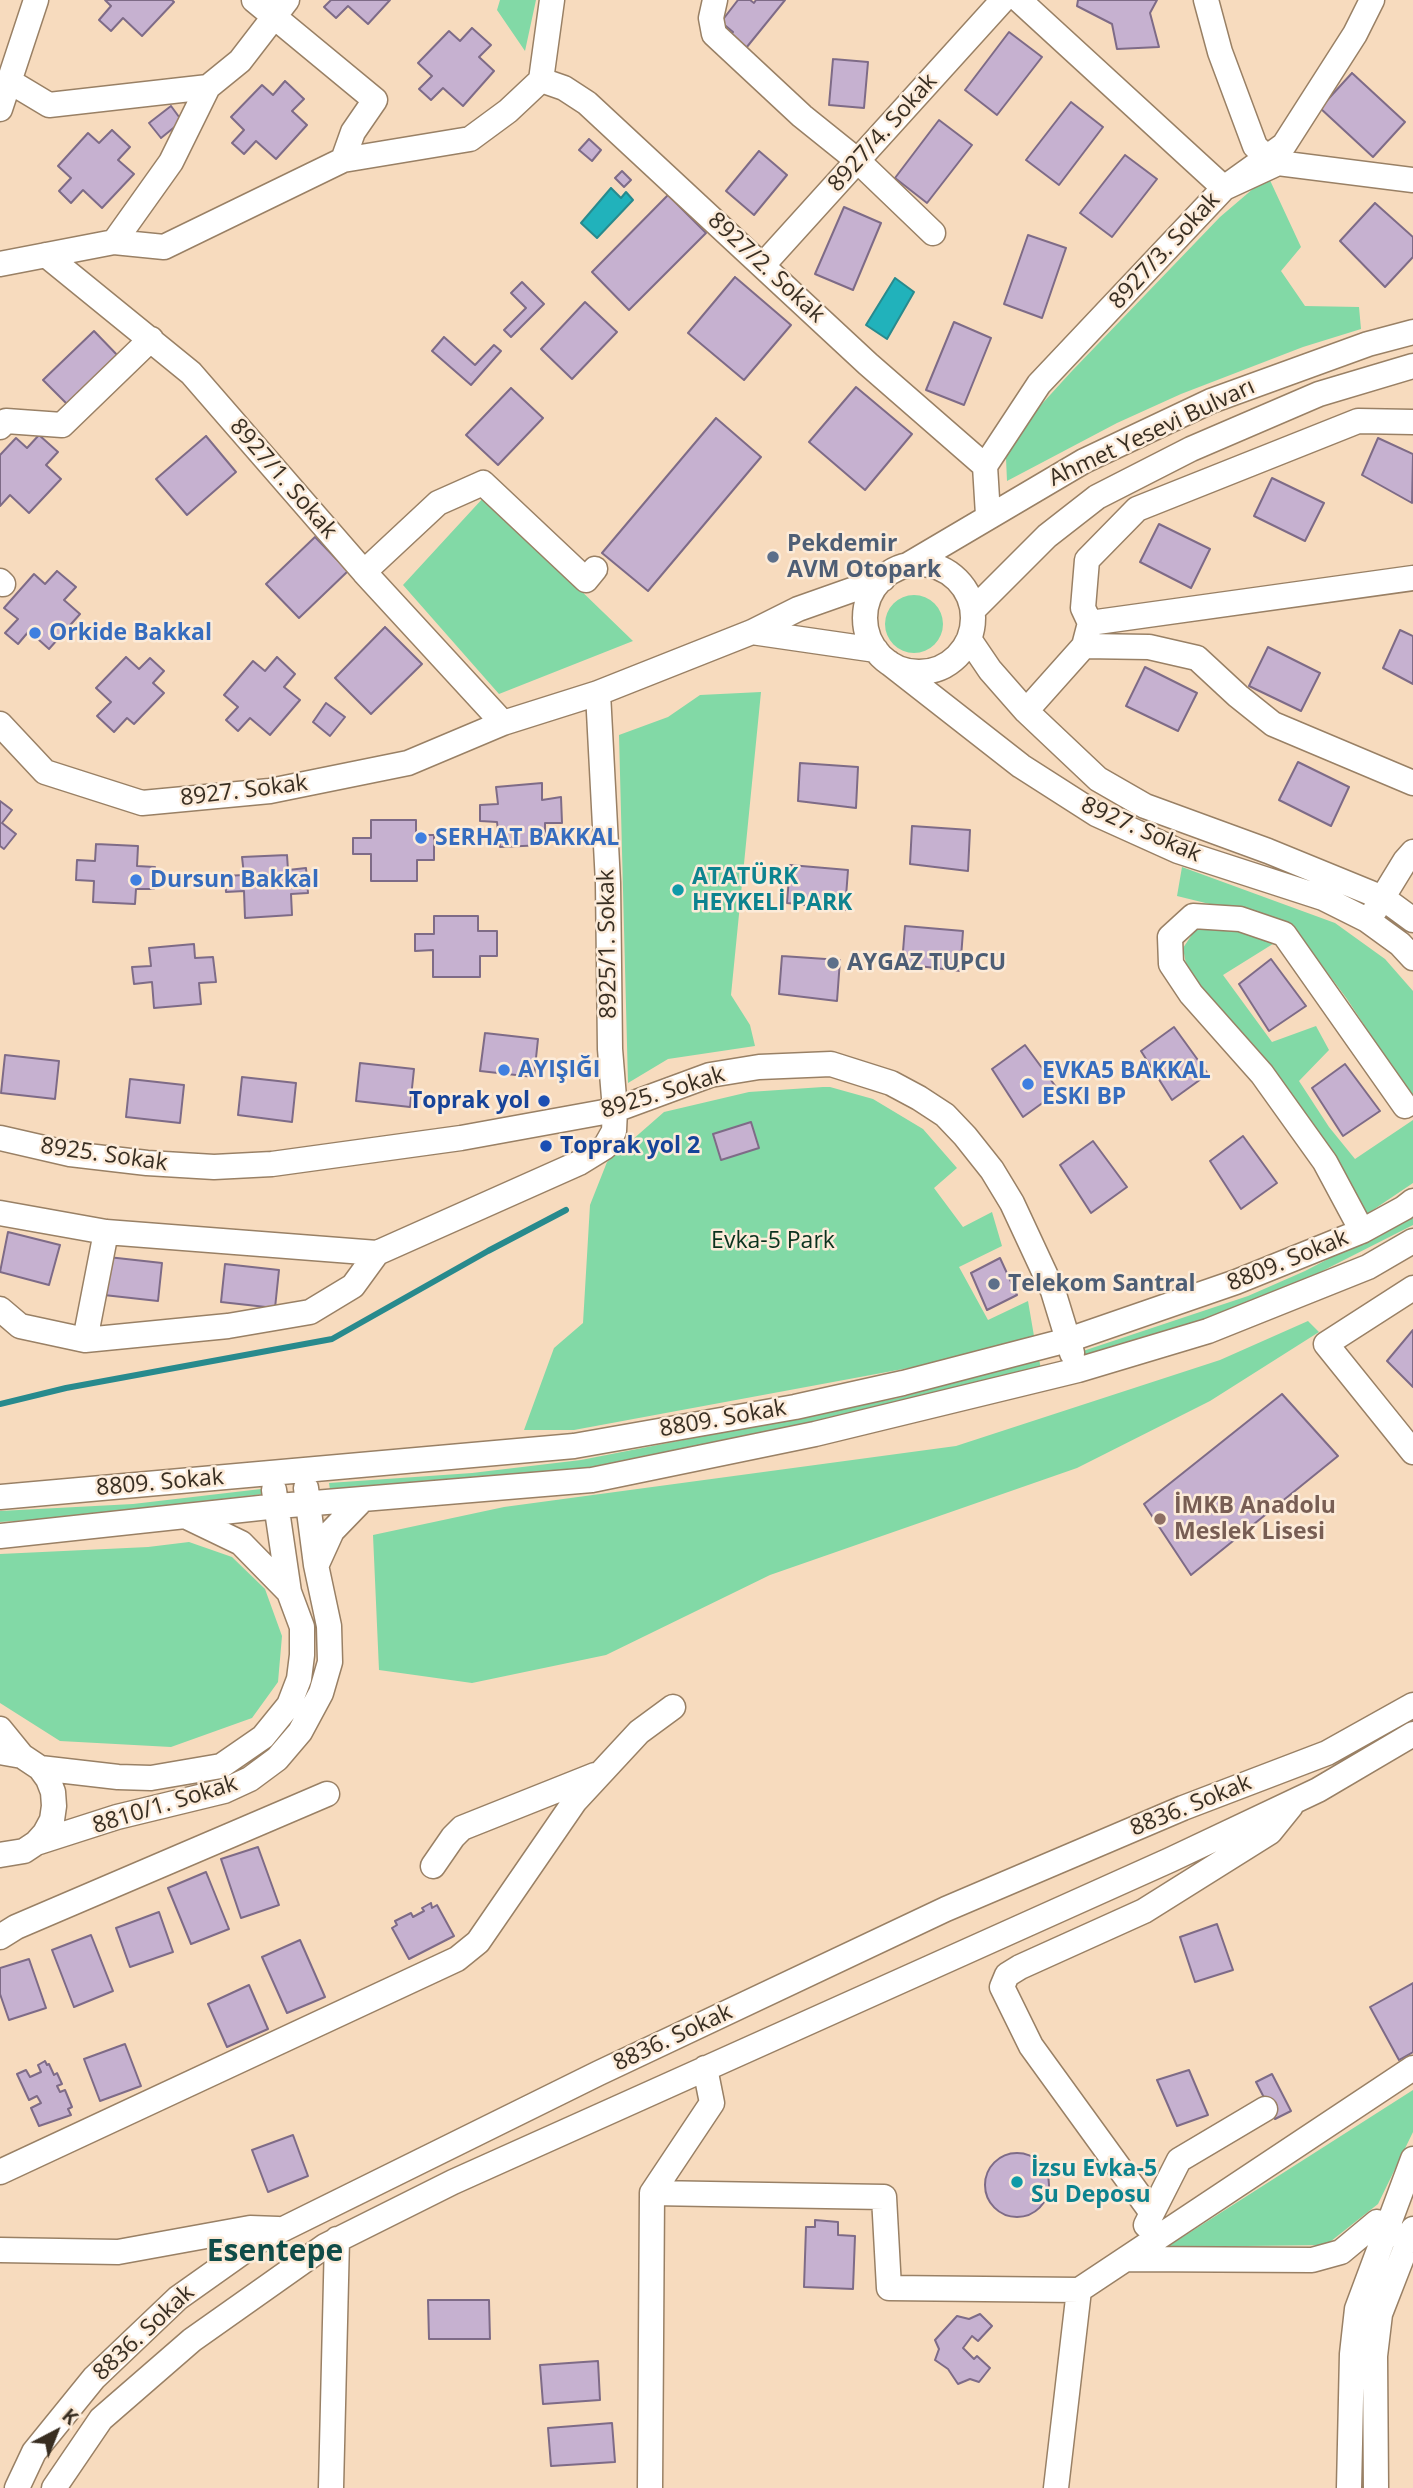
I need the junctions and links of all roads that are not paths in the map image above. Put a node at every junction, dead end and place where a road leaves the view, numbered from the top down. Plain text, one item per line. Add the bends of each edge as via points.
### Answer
1 (36, 0) edge
2 (254, 0) edge
3 (552, 0) edge
4 (715, 0) edge
5 (1003, 0) edge
6 (1019, 0) edge
7 (1206, 0) edge
8 (1372, 0) edge
9 (281, 8) edge
10 (541, 80) junction
11 (9, 81) junction
12 (208, 87) junction
13 (0, 109) edge
14 (1266, 157) junction
15 (343, 160) junction
16 (858, 161) junction
17 (1413, 180) edge
18 (1224, 188) junction
19 (933, 233) dead end
20 (114, 242) junction
21 (46, 255) junction
22 (0, 264) edge
23 (763, 265) junction
24 (1413, 332) edge
25 (151, 340) junction
26 (1413, 366) edge
27 (1413, 422) edge
28 (0, 427) edge
29 (985, 466) junction
30 (988, 515) junction
31 (906, 566) junction
32 (596, 569) dead end
33 (364, 572) junction
34 (1413, 578) edge
35 (883, 579) junction
36 (973, 610) junction
37 (752, 632) junction
38 (1087, 634) junction
39 (969, 639) junction
40 (882, 656) junction
41 (598, 693) junction
42 (1026, 711) junction
43 (503, 723) junction
44 (0, 724) edge
45 (1413, 783) edge
46 (1413, 852) edge
47 (1383, 898) junction
48 (1367, 920) junction
49 (1413, 920) edge
50 (1413, 958) edge
51 (1405, 1106) dead end
52 (615, 1110) junction
53 (0, 1138) edge
54 (1413, 1201) edge
55 (0, 1213) edge
56 (1362, 1231) junction
57 (106, 1232) junction
58 (1413, 1241) edge
59 (377, 1253) junction
60 (1413, 1288) edge
61 (0, 1309) edge
62 (85, 1340) junction
63 (1068, 1340) junction
64 (1078, 1370) junction
65 (1413, 1452) edge
66 (303, 1471) junction
67 (271, 1473) junction
68 (0, 1497) edge
69 (363, 1499) junction
70 (309, 1503) junction
71 (278, 1506) junction
72 (186, 1517) junction
73 (0, 1536) edge
74 (316, 1564) junction
75 (289, 1592) junction
76 (1413, 1705) edge
77 (673, 1707) dead end
78 (0, 1729) edge
79 (1413, 1734) edge
80 (21, 1758) edge
81 (602, 1772) junction
82 (327, 1794) dead end
83 (1294, 1801) junction
84 (20, 1850) edge
85 (433, 1866) dead end
86 (0, 1871) edge
87 (0, 1937) edge
88 (705, 2068) junction
89 (1413, 2068) edge
90 (1265, 2109) dead end
91 (1413, 2159) edge
92 (0, 2172) edge
93 (652, 2193) junction
94 (1152, 2213) junction
95 (282, 2230) junction
96 (1402, 2233) edge
97 (337, 2239) junction
98 (0, 2250) edge
99 (1127, 2259) junction
100 (1405, 2272) edge
101 (1079, 2290) junction
102 (16, 2488) edge
103 (54, 2488) edge
104 (331, 2488) edge
105 (650, 2488) edge
106 (1056, 2488) edge
107 (1349, 2488) edge
108 (1376, 2488) edge

1 - 11 street
2 - 9 street
3 - 10 street
4 - 16 street via 710,19 713,34
5 - 16 street, 8927/4. Sokak
6 - 18 street
7 - 14 street via 1255,146
8 - 14 street via 1284,145
9 - 12 street via 240,61
9 - 15 street via 376,100 353,132
10 - 15 street via 470,139
10 - 23 street, 8927/2. Sokak via 587,103
11 - 12 street via 49,105
11 - 13 street
12 - 20 street via 171,162
14 - 18 street
15 - 20 street via 164,247
16 - 19 street
16 - 23 street, 8927/4. Sokak
17 - 18 street, 8927/3. Sokak via 1278,163
18 - 29 street, 8927/3. Sokak via 1038,384
20 - 21 street
21 - 22 street
21 - 25 street, 8927/1. Sokak
23 - 29 street, 8927/2. Sokak
24 - 30 street, Ahmet Yesevi Bulvarı via 1211,401 1084,461
25 - 28 street via 62,425 5,421
25 - 33 street, 8927/1. Sokak via 191,373
26 - 36 street, Ahmet Yesevi Bulvarı via 1319,394 1191,449 1097,497 1047,536
27 - 38 street via 1358,421 1137,509 1087,560 1083,608
29 - 30 street
30 - 31 street, Ahmet Yesevi Bulvarı
31 - 35 street
31 - 36 street via 942,569 957,579
32 - 33 street via 586,580 483,483 438,503
33 - 43 street, 8927/1. Sokak
34 - 38 street
35 - 37 street, 8927. Sokak via 798,608
35 - 40 street via 868,600 865,617 868,634
36 - 39 street
37 - 40 street
37 - 41 street, 8927. Sokak
38 - 42 street
38 - 45 street via 1197,658 1273,724
39 - 40 street via 954,660 921,673 904,670
39 - 42 street, 8927. Sokak
40 - 48 street, 8927. Sokak via 1021,766 1096,814 1178,851 1323,898
41 - 43 street, 8927. Sokak
41 - 52 street, 8925/1. Sokak
42 - 47 street, 8927. Sokak via 1098,779 1145,806
43 - 44 street, 8927. Sokak via 408,763 270,791 142,803 45,772
46 - 47 street
47 - 48 street
47 - 49 street, 8927. Sokak
48 - 50 street, 8927. Sokak
51 - 56 street via 1284,934 1240,919 1194,916 1170,937 1171,964 1262,1074 1325,1162
52 - 53 street, 8925. Sokak via 380,1150 214,1167 70,1154
52 - 59 street, 8925/1. Sokak via 614,1131 605,1147 579,1163
52 - 63 street, 8925. Sokak via 710,1075 759,1067 831,1064 891,1083 945,1115 992,1170 1054,1291
54 - 56 street, 8809. Sokak
55 - 57 street
56 - 63 street, 8809. Sokak via 1236,1282
57 - 59 street
57 - 62 street
58 - 64 street, 8809. Sokak via 1368,1267 1208,1331
59 - 62 street via 353,1286 310,1312 228,1326
60 - 65 street via 1326,1344
61 - 62 street via 20,1326
63 - 64 street, 8925. Sokak
63 - 66 street, 8809. Sokak via 795,1407 574,1446
64 - 69 street, 8809. Sokak via 815,1434 592,1480
66 - 67 street, 8809. Sokak
66 - 70 street, 8810/1. Sokak
67 - 68 street, 8809. Sokak
67 - 71 street, 8810/1. Sokak
69 - 70 street, 8809. Sokak
69 - 74 street via 332,1531
70 - 71 street, 8809. Sokak
70 - 74 street, 8810/1. Sokak
71 - 72 street, 8809. Sokak
71 - 75 street, 8810/1. Sokak
72 - 73 street, 8809. Sokak
72 - 75 street via 241,1543
74 - 84 street, 8810/1. Sokak via 329,1626 330,1662 321,1693 277,1759 224,1791 117,1817
75 - 80 street, 8810/1. Sokak via 302,1627 299,1679 289,1705 264,1737 246,1751 221,1766 151,1778 118,1777
76 - 95 street, 8836. Sokak via 1327,1753 1183,1808 946,1909
77 - 81 street via 639,1732
78 - 80 street
79 - 83 street
80 - 84 street via 48,1779 54,1806 48,1826
81 - 85 street via 461,1828
81 - 92 street via 575,1801 478,1942 457,1959
82 - 87 street
83 - 88 street
83 - 94 street via 1270,1832 1144,1911 1020,1967 1007,1975 1002,1987 1031,2046
84 - 86 street
88 - 93 street, 8836. Sokak via 712,2103
88 - 97 street
89 - 99 street
90 - 94 street via 1179,2160
91 - 96 street
93 - 101 street via 884,2197 889,2288
93 - 105 street
94 - 99 street
95 - 98 street via 250,2228 118,2252
95 - 102 street, 8836. Sokak via 257,2242 178,2298 94,2378 34,2452
96 - 99 street via 1377,2222 1341,2252 1312,2260
96 - 100 street
96 - 107 street via 1357,2309
97 - 103 street via 192,2340 101,2419
97 - 104 street
99 - 101 street
100 - 108 street via 1380,2314
101 - 106 street

